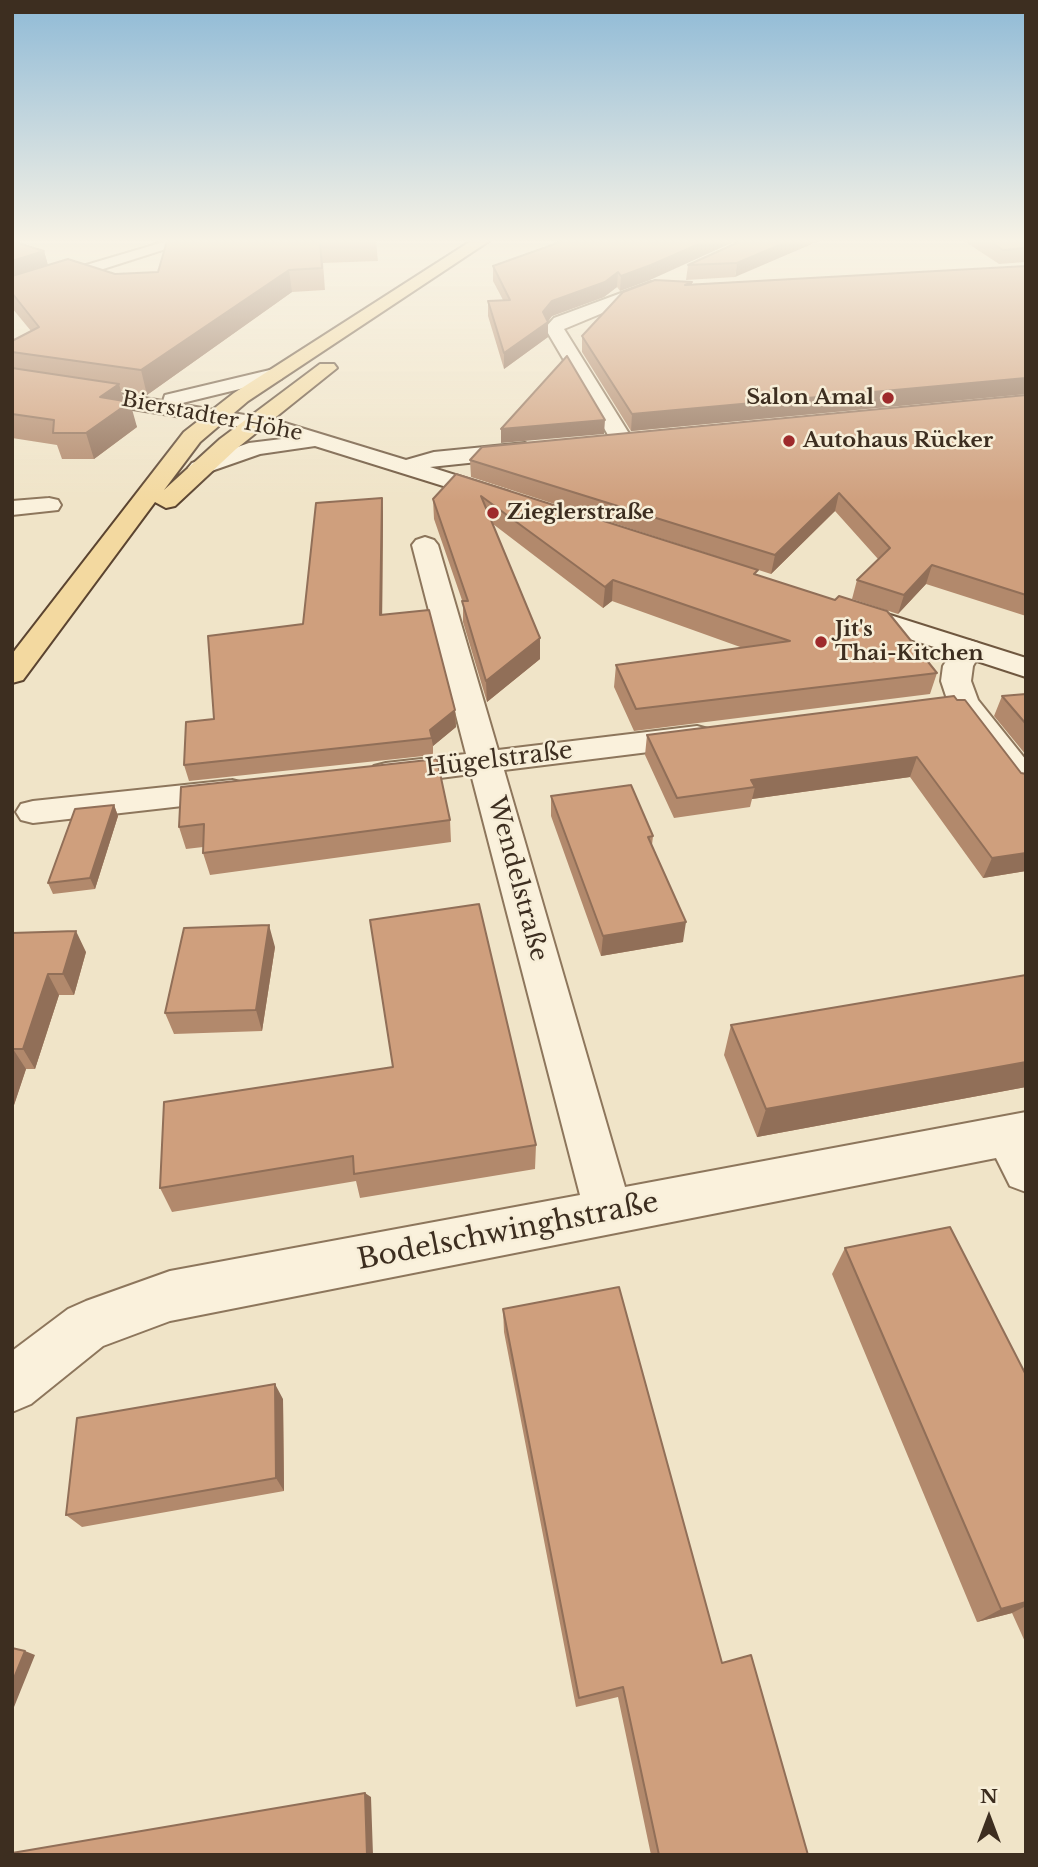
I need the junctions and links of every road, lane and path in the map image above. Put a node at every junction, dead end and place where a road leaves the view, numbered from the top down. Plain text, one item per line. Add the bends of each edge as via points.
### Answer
1 (352, 328) edge
2 (554, 328) edge
3 (338, 360) dead end
4 (274, 375) junction
5 (12, 383) edge
6 (142, 403) junction
7 (217, 415) junction
8 (256, 422) junction
9 (650, 437) edge
10 (622, 440) junction
11 (332, 442) junction
12 (597, 442) edge
13 (545, 447) edge
14 (409, 466) junction
15 (200, 468) junction
16 (521, 503) edge
17 (49, 505) dead end
18 (12, 508) edge
19 (425, 545) dead end
20 (97, 566) junction
21 (822, 601) edge
22 (968, 649) junction
23 (1026, 668) edge
24 (12, 674) edge
25 (731, 731) edge
26 (485, 762) junction
27 (349, 778) edge
28 (1026, 783) edge
29 (268, 787) edge
30 (33, 812) dead end
31 (1020, 1146) edge
32 (609, 1213) junction
33 (12, 1385) edge

1 - 4 main road
2 - 10 street
3 - 8 main road
4 - 6 street via 212,392
4 - 7 main road
5 - 6 street, Bierstadter Höhe
6 - 7 street, Bierstadter Höhe
7 - 8 street, Bierstadter Höhe
7 - 20 main road via 169,465
8 - 11 street, Bierstadter Höhe
8 - 15 main road
9 - 10 street
10 - 12 street
11 - 14 street, Bierstadter Höhe
11 - 15 street via 257,449
13 - 14 street
14 - 16 street, Bierstadter Höhe
15 - 20 main road
17 - 18 street
19 - 26 street, Wendelstraße
20 - 24 main road
21 - 22 street
22 - 23 street
22 - 28 street via 958,666 950,704
25 - 26 street, Hügelstraße
26 - 27 street, Hügelstraße
26 - 32 street, Wendelstraße
29 - 30 street
31 - 32 street, Bodelschwinghstraße
32 - 33 street, Bodelschwinghstraße via 170,1296 86,1327

